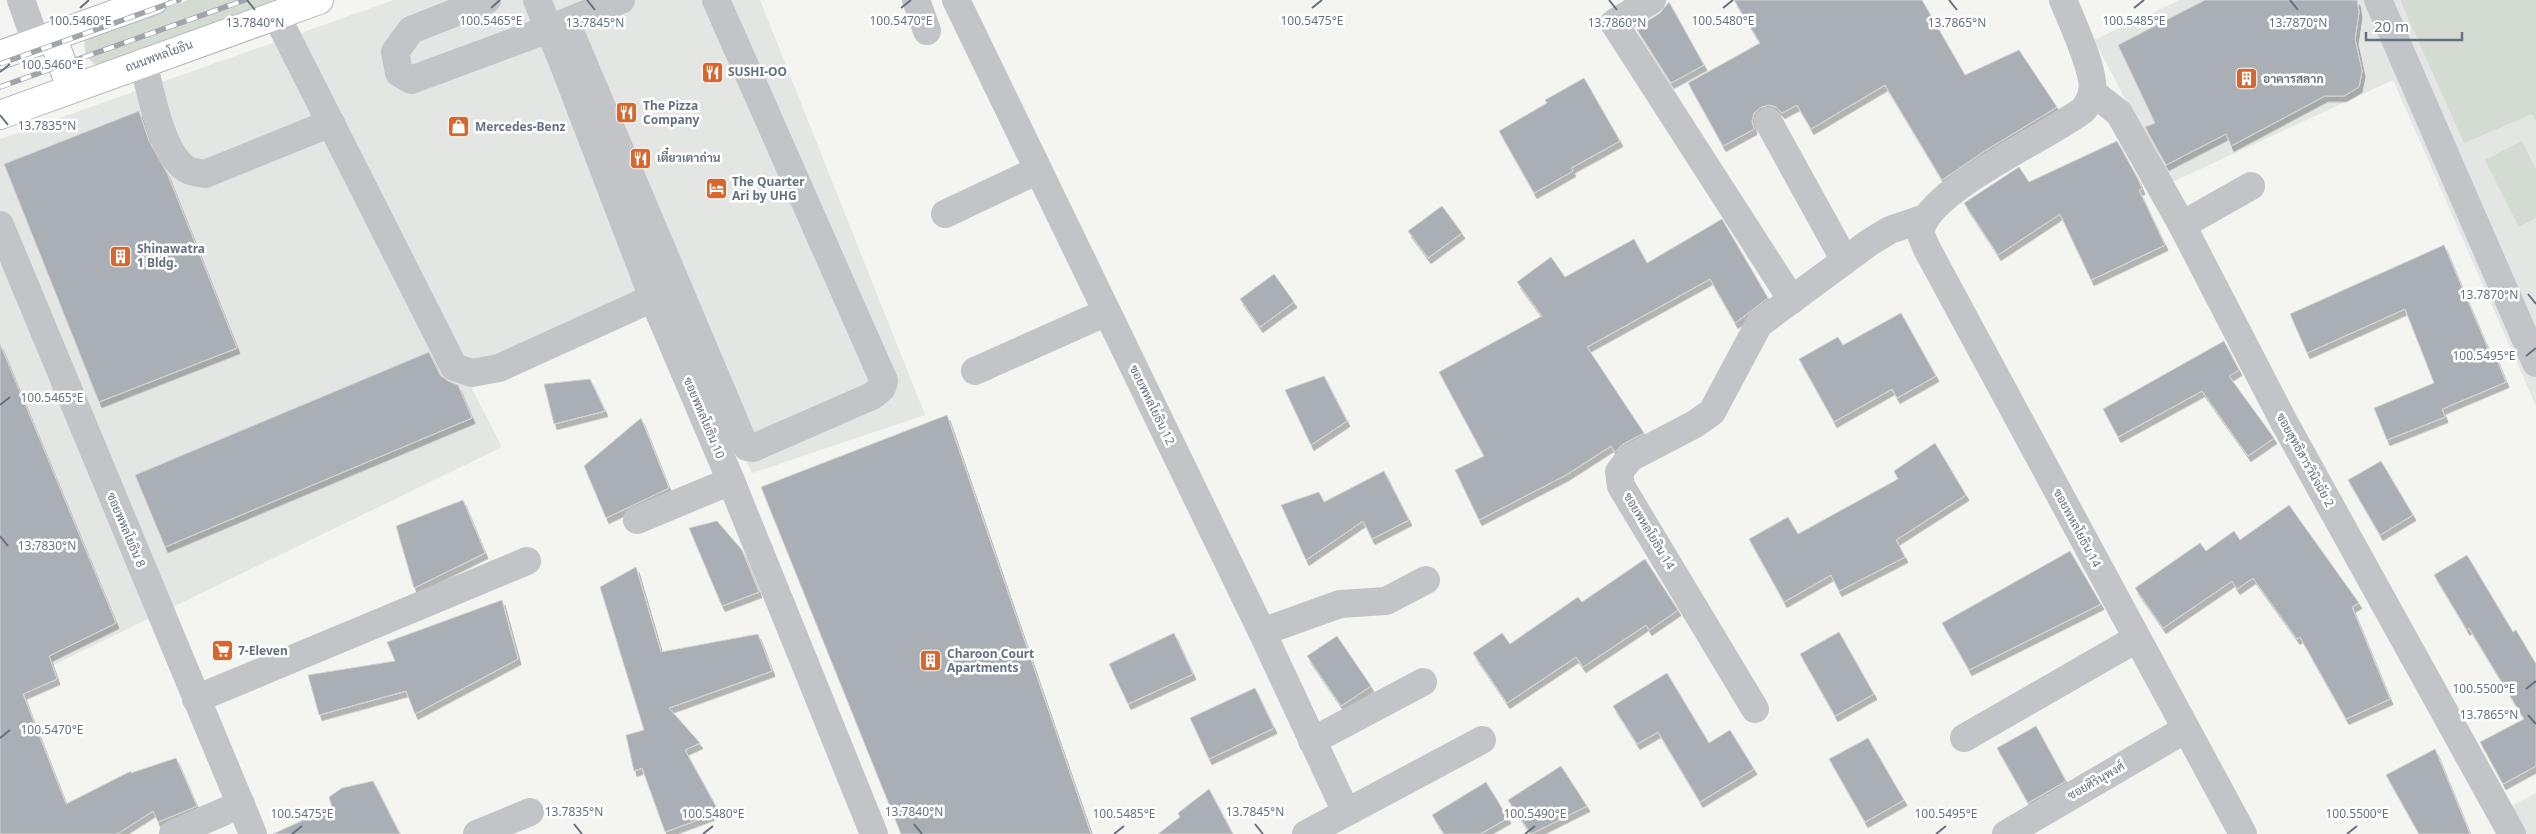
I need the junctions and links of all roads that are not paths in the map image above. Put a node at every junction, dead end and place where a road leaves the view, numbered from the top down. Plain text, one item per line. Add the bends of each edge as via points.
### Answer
1 (21, 0) edge
2 (154, 0) edge
3 (319, 0) edge
4 (487, 0) edge
5 (537, 0) edge
6 (620, 0) edge
7 (716, 0) edge
8 (916, 0) edge
9 (956, 0) edge
10 (1652, 0) edge
11 (2063, 0) edge
12 (2378, 0) edge
13 (276, 15) junction
14 (558, 26) junction
15 (927, 31) dead end
16 (44, 39) junction
17 (0, 55) edge
18 (143, 62) junction
19 (71, 88) junction
20 (2092, 92) junction
21 (0, 115) edge
22 (1768, 121) dead end
23 (331, 123) junction
24 (1038, 170) junction
25 (2251, 186) dead end
26 (945, 214) dead end
27 (1924, 218) junction
28 (0, 225) edge
29 (2182, 225) junction
30 (1844, 259) junction
31 (653, 298) junction
32 (1792, 300) junction
33 (1107, 312) junction
34 (2536, 363) edge
35 (975, 371) dead end
36 (731, 482) junction
37 (637, 520) dead end
38 (527, 561) dead end
39 (1426, 580) dead end
40 (1262, 632) junction
41 (2136, 638) junction
42 (1423, 682) dead end
43 (196, 699) junction
44 (1755, 709) dead end
45 (2186, 729) junction
46 (1964, 738) dead end
47 (1312, 740) junction
48 (1482, 740) dead end
49 (241, 804) junction
50 (530, 812) dead end
51 (1346, 812) junction
52 (173, 834) edge
53 (253, 834) edge
54 (476, 834) edge
55 (874, 834) edge
56 (1306, 834) edge
57 (2006, 834) edge
58 (2243, 834) edge
59 (2512, 834) edge

1 - 16 street
2 - 16 main road
3 - 13 main road, ถนนพหลโยธิน
4 - 14 street via 411,30 396,52 399,73 411,80
5 - 14 street, ซอยพหลโยธิน 10
6 - 14 street
7 - 14 street via 884,381 882,388 872,396 753,448 742,439
8 - 15 street
9 - 24 street, ซอยพหลโยธิน 12
10 - 32 street via 1614,23
11 - 20 street via 2089,67
12 - 34 street
13 - 18 main road, ถนนพหลโยธิน
13 - 23 street
14 - 31 street, ซอยพหลโยธิน 10
16 - 17 main road
16 - 19 main road
18 - 19 main road, ถนนพหลโยธิน
18 - 23 street via 169,148 178,161 192,171 205,174
19 - 21 main road, ถนนพหลโยธิน
20 - 27 street, ซอยพหลโยธิน 14 via 2084,110 1999,160 1934,206
20 - 29 street, ซอยสุทธิสารวินิจฉัย 2 via 2118,113
22 - 30 street
23 - 31 street via 454,367 472,372 499,368
24 - 26 street
24 - 33 street, ซอยพหลโยธิน 12
25 - 29 street
27 - 30 street, ซอยพหลโยธิน 14 via 1890,230
27 - 41 street, ซอยพหลโยธิน 14 via 1921,233 1927,249
28 - 43 street, ซอยพหลโยธิน 8
29 - 59 street, ซอยสุทธิสารวินิจฉัย 2 via 2284,422
30 - 32 street, ซอยพหลโยธิน 14
31 - 36 street, ซอยพหลโยธิน 10
32 - 44 street, ซอยพหลโยธิน 14 via 1759,324 1712,412 1630,458 1619,472 1622,486
33 - 35 street
33 - 40 street, ซอยพหลโยธิน 12
36 - 37 street
36 - 55 street, ซอยพหลโยธิน 10 via 872,804
38 - 43 street
39 - 40 street via 1386,602 1340,604
40 - 47 street, ซอยพหลโยธิน 12
41 - 45 street, ซอยพหลโยธิน 14
41 - 46 street
42 - 47 street
43 - 49 street, ซอยพหลโยธิน 8
45 - 57 street, ซอยศิรินุพงศ์
45 - 58 street, ซอยพหลโยธิน 14
47 - 51 street, ซอยพหลโยธิน 12
48 - 51 street
49 - 52 street
49 - 53 street, ซอยพหลโยธิน 8
50 - 54 street
51 - 56 street

